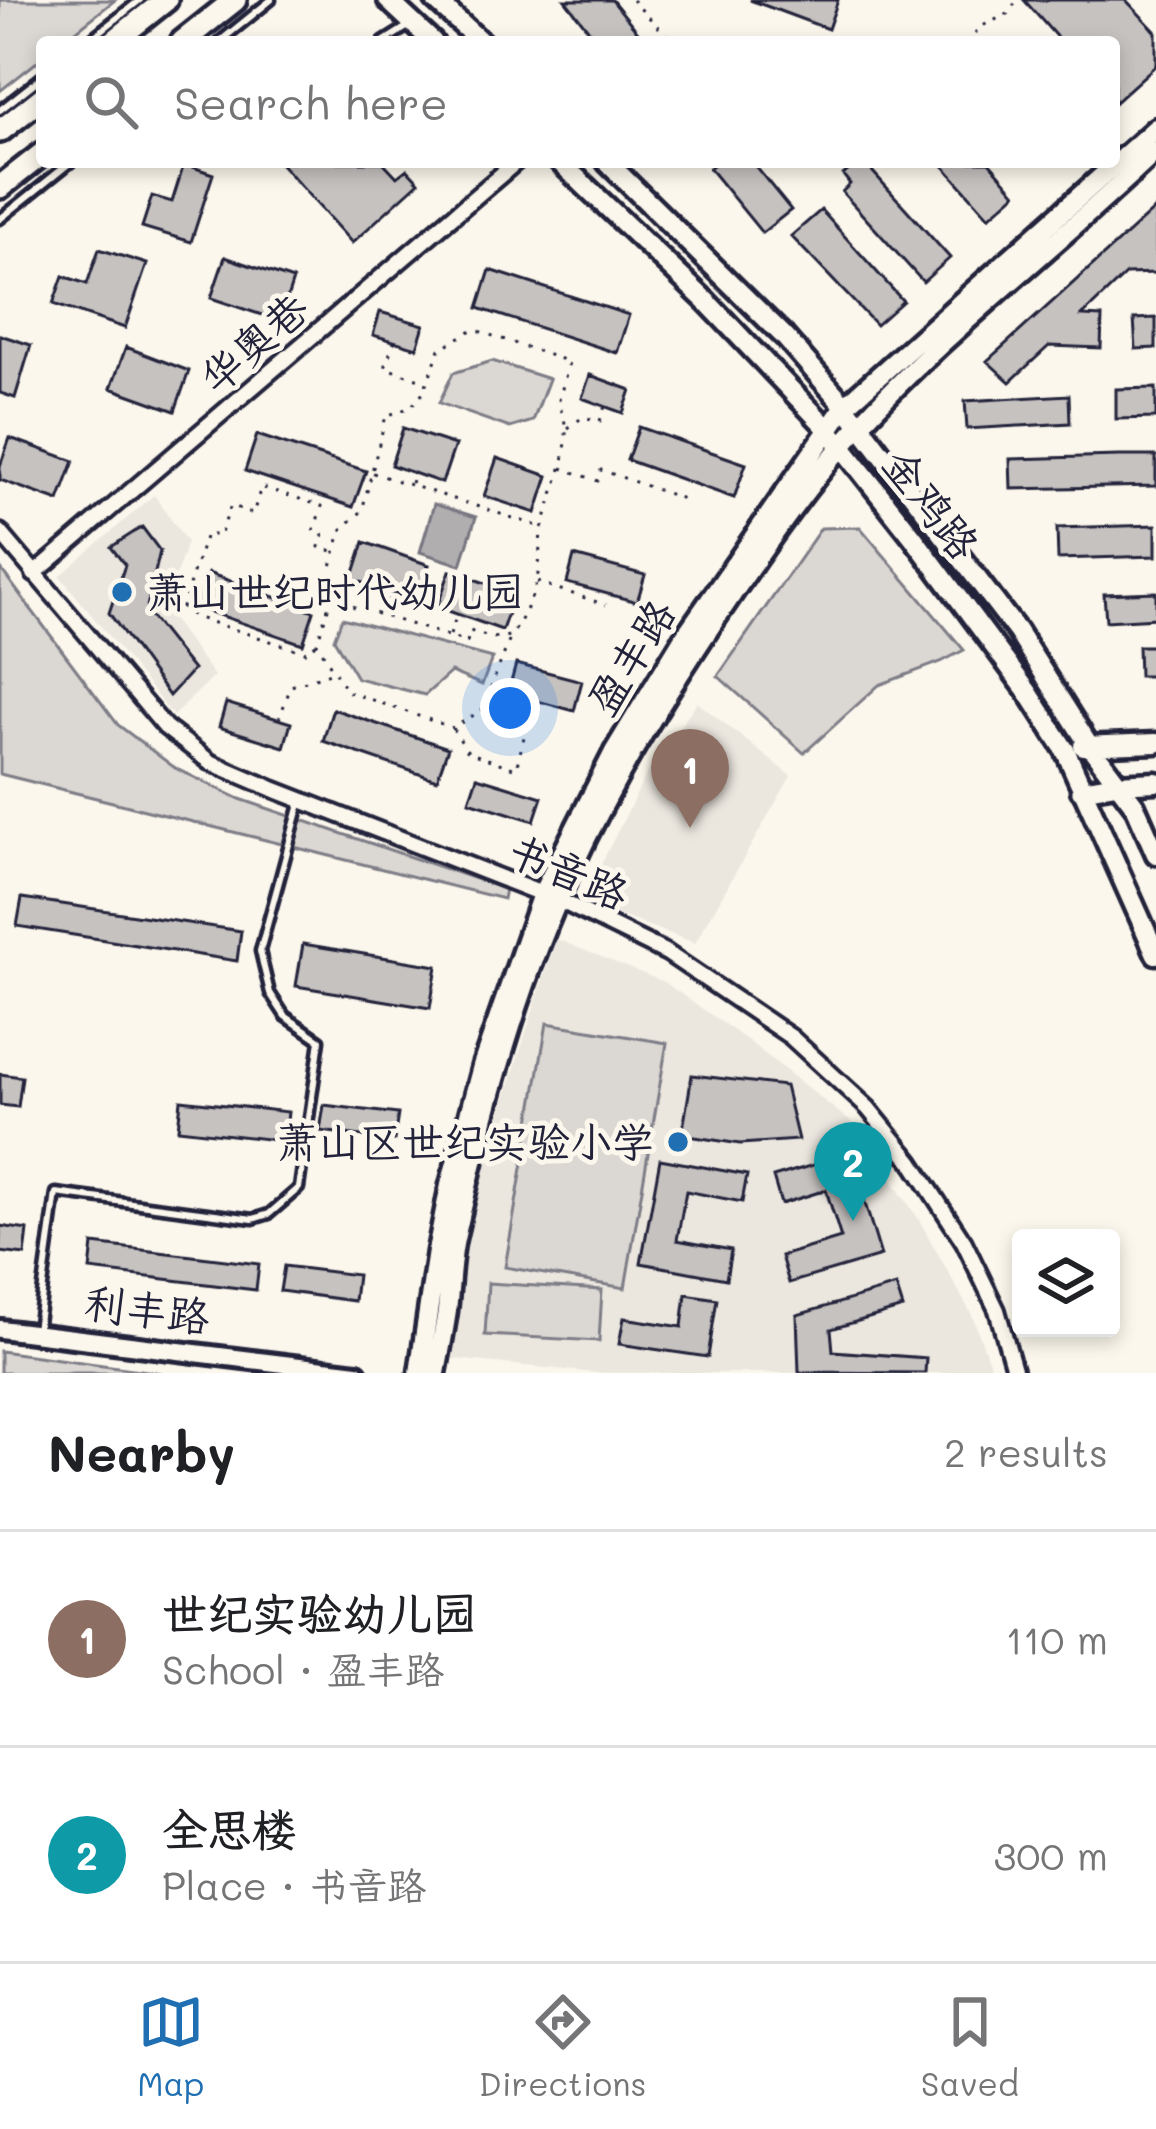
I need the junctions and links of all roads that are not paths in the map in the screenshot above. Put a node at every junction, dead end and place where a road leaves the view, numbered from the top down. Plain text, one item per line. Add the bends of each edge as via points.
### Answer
1 (140, 0) edge
2 (166, 0) edge
3 (235, 0) edge
4 (271, 0) edge
5 (388, 0) edge
6 (435, 0) edge
7 (413, 23) junction
8 (95, 36) edge
9 (121, 36) edge
10 (190, 36) edge
11 (226, 36) edge
12 (392, 36) edge
13 (427, 36) edge
14 (474, 36) edge
15 (36, 82) edge
16 (36, 103) edge
17 (0, 110) edge
18 (1156, 128) edge
19 (0, 130) edge
20 (1156, 152) edge
21 (36, 159) edge
22 (1120, 160) edge
23 (64, 168) edge
24 (509, 168) edge
25 (566, 168) edge
26 (613, 168) edge
27 (1111, 168) edge
28 (0, 187) edge
29 (0, 219) edge
30 (845, 406) junction
31 (860, 425) junction
32 (827, 428) junction
33 (842, 446) junction
34 (0, 532) edge
35 (34, 574) junction
36 (1156, 743) edge
37 (1089, 745) junction
38 (1065, 750) junction
39 (1156, 782) edge
40 (1116, 784) junction
41 (1081, 790) junction
42 (301, 800) junction
43 (1156, 854) edge
44 (550, 897) junction
45 (1156, 954) edge
46 (0, 1329) edge
47 (37, 1333) junction
48 (357, 1373) edge
49 (419, 1373) edge
50 (436, 1373) edge
51 (1015, 1373) edge

1 - 8 lane
2 - 9 main road
3 - 10 main road
4 - 11 lane
5 - 7 main road
6 - 14 main road
7 - 12 lane
7 - 13 main road
15 - 17 lane
16 - 19 main road
18 - 22 main road, 盈丰路
20 - 31 main road, 盈丰路
21 - 28 main road
23 - 29 lane
24 - 35 street, 华奥巷
25 - 32 main road, 金鸡路
26 - 30 main road, 金鸡路
27 - 30 main road, 盈丰路
30 - 31 main road, 金鸡路
30 - 32 main road, 盈丰路
31 - 33 main road, 盈丰路
31 - 37 main road, 金鸡路 via 1017,631
32 - 33 main road, 金鸡路
32 - 44 main road, 盈丰路 via 614,752
33 - 38 main road, 金鸡路
33 - 44 main road, 盈丰路 via 684,666
34 - 35 street, 书音路
35 - 42 street, 书音路 via 165,727 210,762
36 - 37 main road
37 - 38 main road
37 - 40 main road, 金鸡路
38 - 41 main road, 金鸡路
39 - 40 main road
40 - 41 main road
40 - 43 main road, 金鸡路
41 - 45 main road, 金鸡路
42 - 44 street, 书音路
42 - 47 lane via 260,951 285,1016 320,1040 299,1188 253,1219 56,1193
44 - 49 main road, 盈丰路 via 488,1047 450,1185
44 - 50 main road, 盈丰路 via 454,1244
44 - 51 street, 书音路 via 667,952 791,1037 868,1108 964,1242 998,1310
46 - 47 street, 利丰路
47 - 48 street, 利丰路

